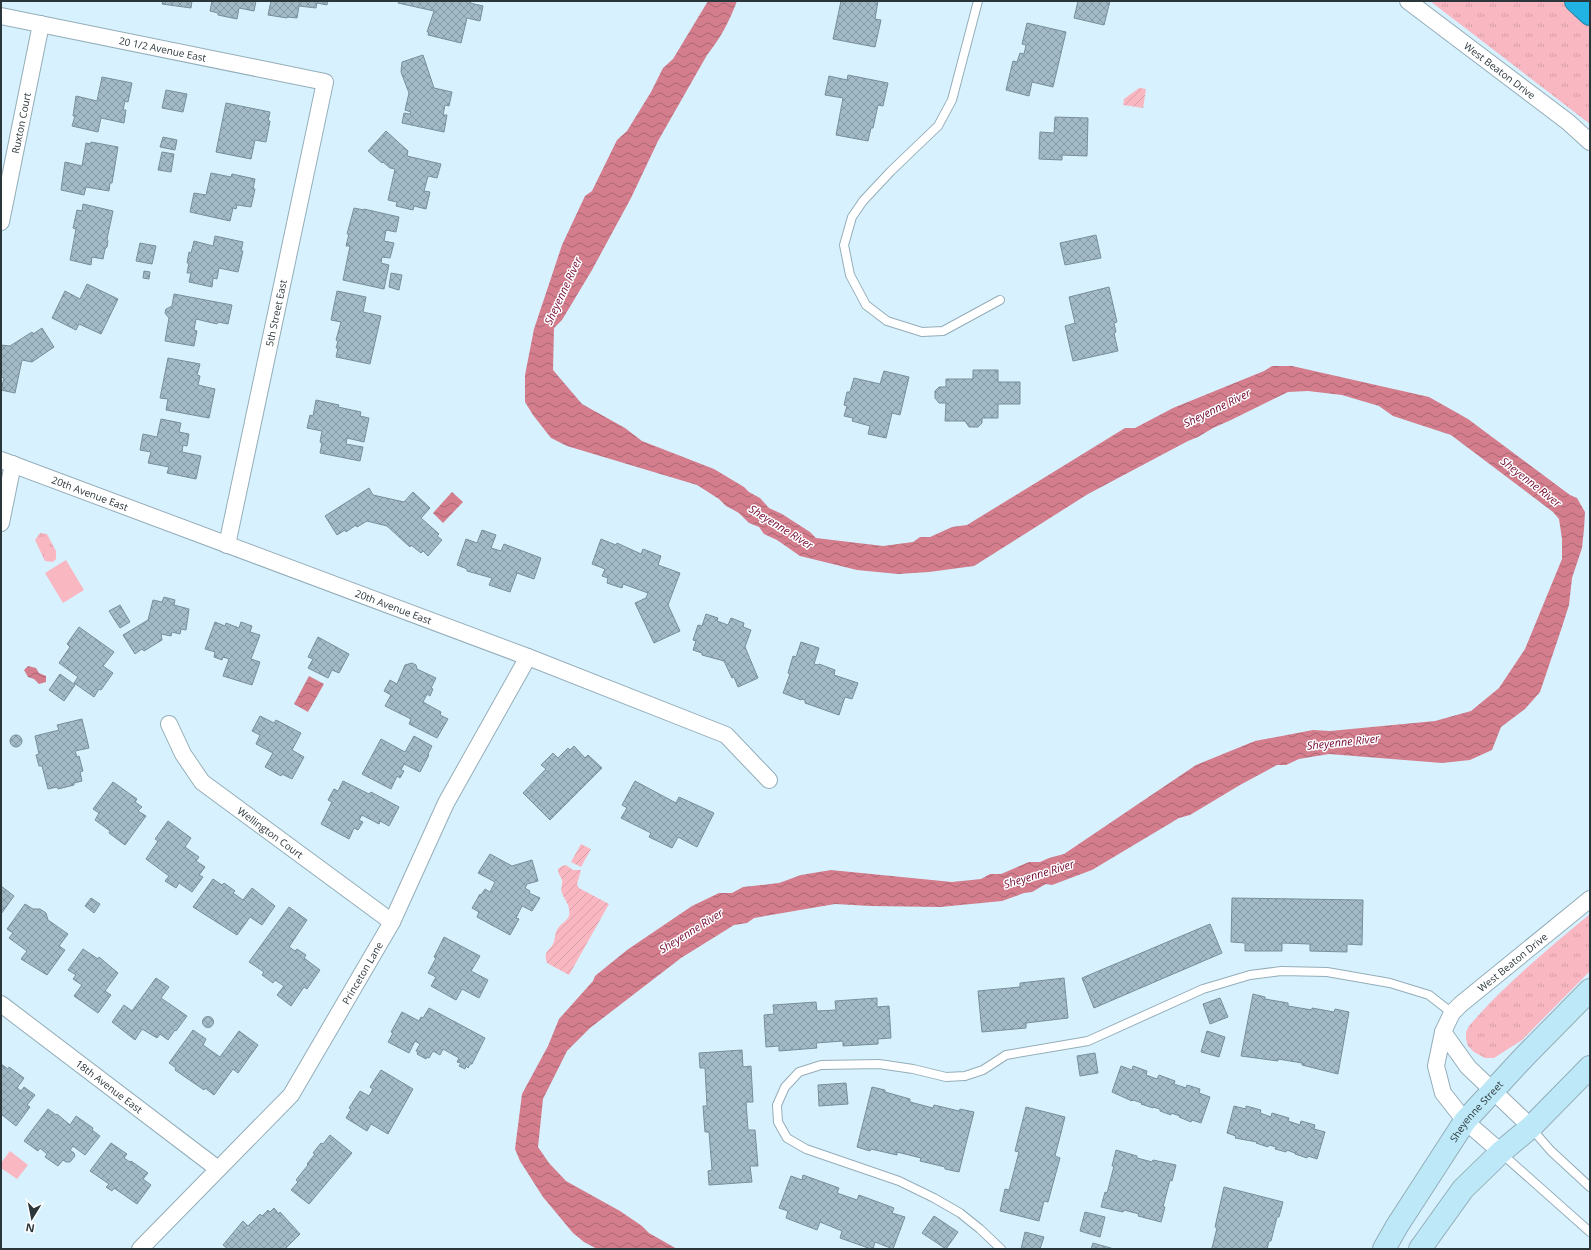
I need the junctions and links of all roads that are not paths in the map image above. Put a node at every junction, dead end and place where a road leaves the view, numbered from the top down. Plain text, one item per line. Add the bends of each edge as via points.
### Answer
1 (978, 1) edge
2 (1408, 1) edge
3 (1576, 1) edge
4 (1590, 14) edge
5 (1, 16) edge
6 (41, 24) junction
7 (324, 82) joint
8 (1590, 142) edge
9 (1, 222) edge
10 (1000, 300) dead end
11 (7, 462) edge
12 (1, 523) edge
13 (227, 544) junction
14 (528, 657) junction
15 (169, 724) dead end
16 (769, 780) dead end
17 (1590, 899) edge
18 (392, 922) junction
19 (1590, 990) edge
20 (1, 1004) edge
21 (1452, 1013) junction
22 (1443, 1032) junction
23 (1590, 1066) edge
24 (1493, 1091) junction
25 (1465, 1121) junction
26 (1530, 1127) junction
27 (1500, 1152) junction
28 (218, 1169) junction
29 (1589, 1185) edge
30 (1590, 1232) edge
31 (140, 1249) edge
32 (1001, 1249) edge
33 (1384, 1249) edge
34 (1420, 1249) edge

1 - 10 lane via 952,100 938,126 863,200 852,217 844,245 850,275 866,305 887,321 922,332 943,331
2 - 8 street, West Beaton Drive via 1568,122
3 - 4 highway
5 - 6 street, 20 1/2 Avenue East
6 - 7 street, 20 1/2 Avenue East
6 - 9 street, Ruxton Court
7 - 13 street, 5th Street East
11 - 12 street
11 - 13 street, 20th Avenue East
13 - 14 street, 20th Avenue East
14 - 16 street, 20th Avenue East via 726,735
14 - 18 street, Princeton Lane via 446,803
15 - 18 street, Wellington Court via 183,754 202,782
17 - 21 street, West Beaton Drive
18 - 28 street, Princeton Lane via 291,1096
19 - 24 main road, Sheyenne Street
20 - 28 street, 18th Avenue East
21 - 22 street, West Beaton Drive
21 - 32 lane via 1429,995 1390,983 1327,972 1281,971 1250,975 1203,989 1088,1041 1006,1055 983,1070 965,1076 946,1077 879,1064 821,1065 799,1072 785,1087 777,1105 778,1122 787,1138 806,1149 899,1181 934,1198 980,1229
22 - 24 street via 1468,1067
22 - 25 street, West Beaton Drive via 1436,1066 1443,1094
23 - 26 main road
24 - 25 main road, Sheyenne Street
24 - 26 street
25 - 27 street, West Beaton Drive
25 - 33 main road, Sheyenne Street
26 - 27 main road
26 - 29 lane
27 - 30 lane
27 - 34 main road via 1463,1190
28 - 31 street, Princeton Lane

